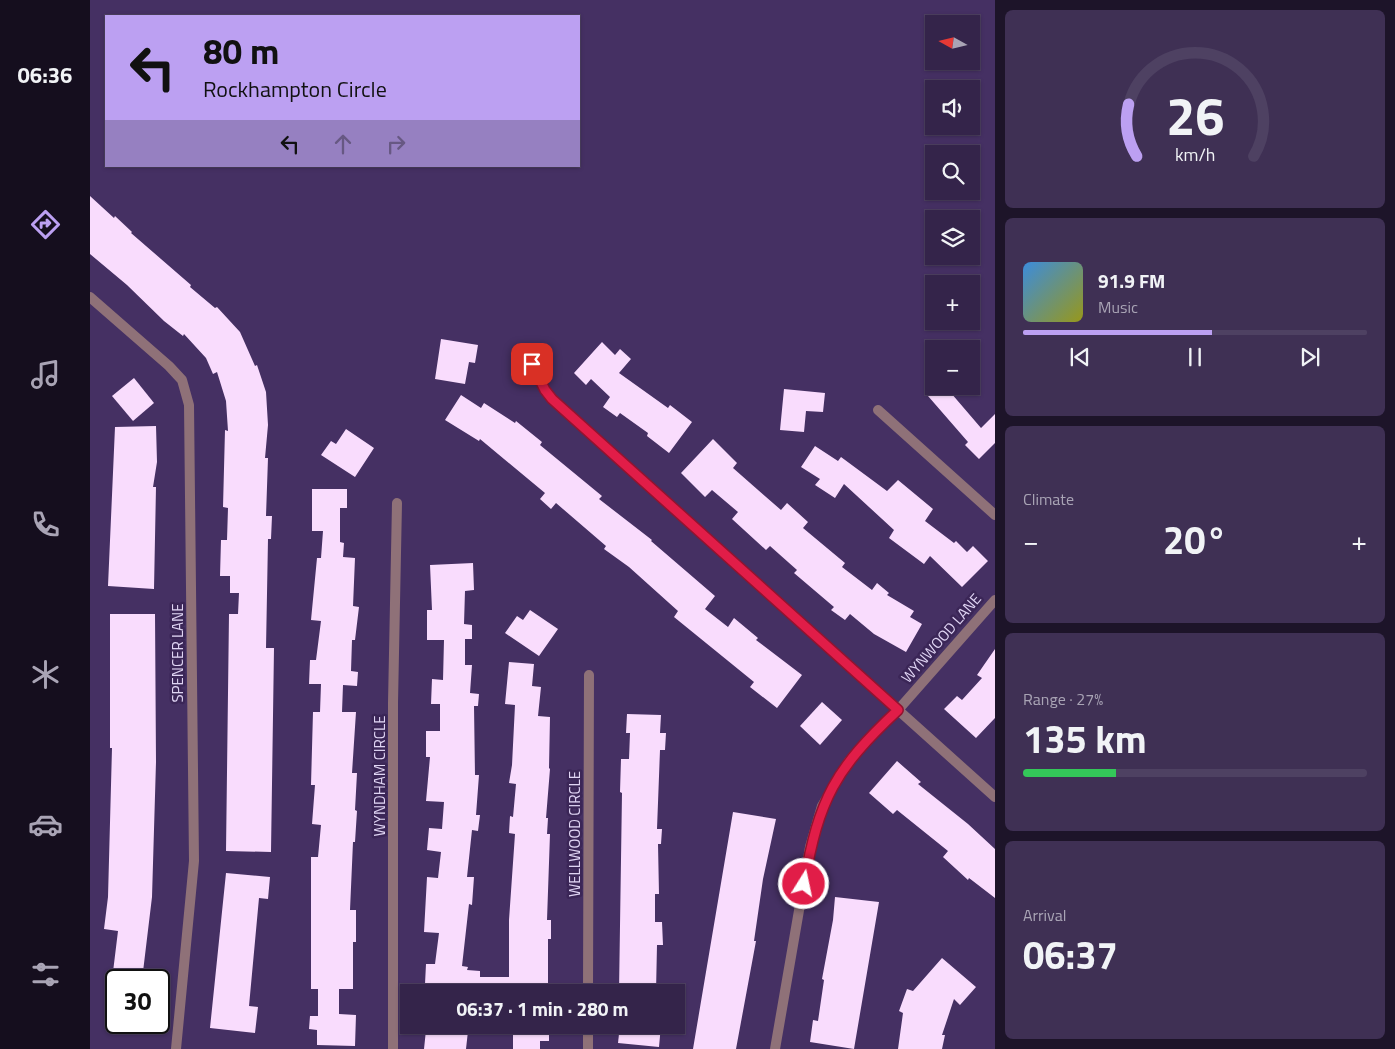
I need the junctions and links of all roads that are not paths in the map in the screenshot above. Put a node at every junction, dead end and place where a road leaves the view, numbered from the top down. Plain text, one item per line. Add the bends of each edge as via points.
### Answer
1 (90, 297) edge
2 (532, 364) dead end
3 (878, 410) dead end
4 (397, 503) dead end
5 (995, 515) edge
6 (995, 600) edge
7 (589, 675) dead end
8 (898, 710) junction
9 (995, 796) edge
10 (588, 984) edge
11 (588, 1034) edge
12 (176, 1049) edge
13 (393, 1049) edge
14 (588, 1049) edge
15 (775, 1049) edge

1 - 12 street, SPENCER LANE via 182,380 189,405 194,861
2 - 8 street via 545,390 560,405
3 - 5 street
4 - 13 street, WYNDHAM CIRCLE via 393,703
6 - 8 street, WYNWOOD LANE
7 - 10 street, WELLWOOD CIRCLE
8 - 9 street
8 - 15 street, WYNWOOD LANE via 849,761 822,806 810,847
11 - 14 street

